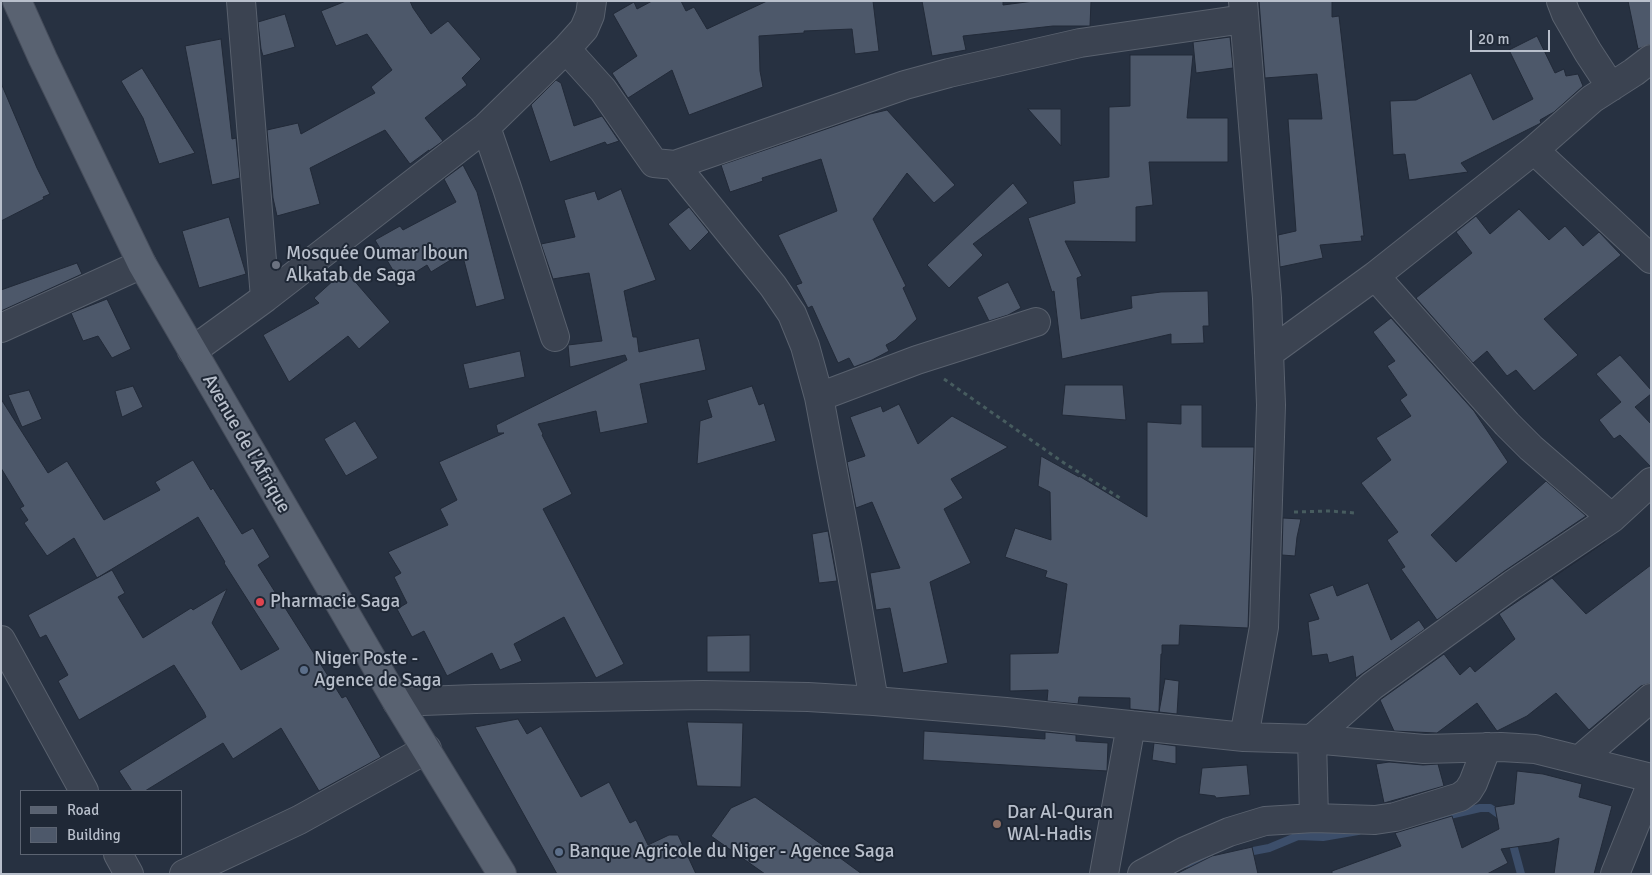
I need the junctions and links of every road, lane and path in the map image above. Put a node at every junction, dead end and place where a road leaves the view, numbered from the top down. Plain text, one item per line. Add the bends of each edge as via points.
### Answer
1 (17, 1) edge
2 (241, 1) edge
3 (592, 1) edge
4 (1561, 1) edge
5 (1243, 10) edge
6 (566, 49) junction
7 (1651, 59) edge
8 (1611, 86) junction
9 (486, 127) junction
10 (1534, 150) junction
11 (675, 165) junction
12 (1651, 259) edge
13 (142, 264) junction
14 (1375, 276) junction
15 (265, 298) junction
16 (1036, 322) dead end
17 (1, 328) edge
18 (555, 337) dead end
19 (192, 351) junction
20 (1269, 353) junction
21 (819, 397) junction
22 (973, 399) dead end
23 (1651, 482) edge
24 (1120, 498) dead end
25 (1268, 513) junction
26 (1355, 513) dead end
27 (1612, 518) junction
28 (1, 640) edge
29 (1651, 698) edge
30 (874, 701) junction
31 (397, 702) junction
32 (1131, 725) junction
33 (1244, 737) junction
34 (1312, 739) junction
35 (1487, 748) junction
36 (427, 749) junction
37 (1579, 760) junction
38 (1651, 778) edge
39 (1651, 784) edge
40 (83, 790) edge
41 (1314, 818) junction
42 (119, 855) edge
43 (129, 874) edge
44 (184, 874) edge
45 (502, 874) edge
46 (1104, 874) edge
47 (1142, 874) edge
48 (1615, 874) edge

1 - 13 main road, Avenue de l'Afrique
2 - 15 street
3 - 6 street via 584,29
4 - 8 street via 1588,52
5 - 11 street via 1080,43 905,85
5 - 20 street
6 - 9 street
6 - 11 street via 603,90 654,163
7 - 8 street
8 - 10 street via 1592,98
9 - 15 street
9 - 18 street
10 - 12 street
10 - 14 street
11 - 21 street via 792,314
13 - 17 street
13 - 19 main road, Avenue de l'Afrique
14 - 20 street
14 - 27 street via 1530,448
15 - 19 street
16 - 21 street via 917,360
19 - 31 main road, Avenue de l'Afrique
20 - 25 street
21 - 30 street
22 - 24 path
23 - 27 street
25 - 26 path
25 - 33 street via 1264,627
27 - 34 street via 1372,686
28 - 40 street
29 - 37 street
30 - 31 street via 702,695
30 - 32 street
31 - 36 main road, Avenue de l'Afrique
32 - 33 street
32 - 46 street
33 - 34 street
34 - 35 street via 1424,749
34 - 41 street
35 - 37 street via 1535,749
35 - 41 street via 1473,783 1460,797 1375,820
36 - 44 street via 299,820
36 - 45 main road, Avenue de l'Afrique
37 - 38 street
39 - 48 street
41 - 47 street via 1265,821 1229,832
42 - 43 street

